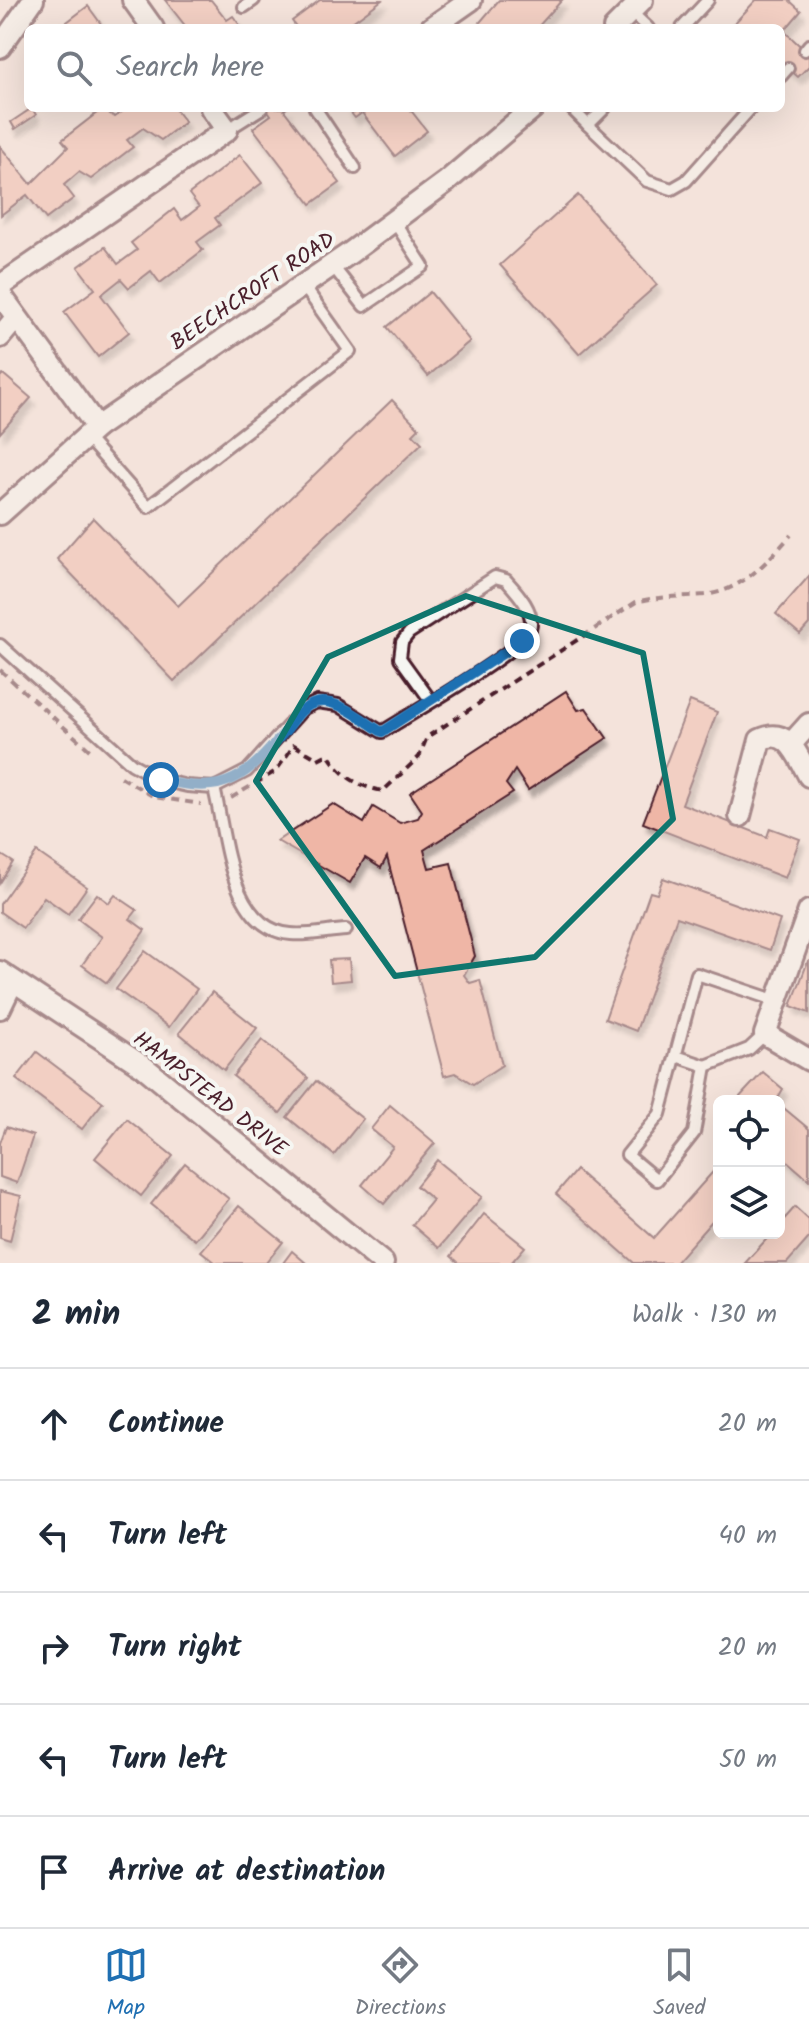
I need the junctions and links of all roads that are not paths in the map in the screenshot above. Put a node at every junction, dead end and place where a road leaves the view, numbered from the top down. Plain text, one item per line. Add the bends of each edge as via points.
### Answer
1 (33, 0) edge
2 (133, 0) edge
3 (254, 0) edge
4 (471, 0) edge
5 (708, 0) edge
6 (636, 6) edge
7 (244, 7) dead end
8 (150, 24) edge
9 (443, 24) edge
10 (618, 24) edge
11 (646, 24) edge
12 (686, 24) edge
13 (0, 47) edge
14 (214, 112) edge
15 (256, 112) edge
16 (318, 112) edge
17 (528, 112) edge
18 (575, 112) edge
19 (601, 112) edge
20 (747, 112) edge
21 (588, 125) junction
22 (227, 130) junction
23 (355, 168) dead end
24 (394, 221) junction
25 (332, 265) junction
26 (303, 285) junction
27 (0, 286) edge
28 (0, 294) edge
29 (16, 318) junction
30 (0, 337) edge
31 (92, 432) junction
32 (0, 514) edge
33 (0, 645) edge
34 (431, 701) junction
35 (809, 724) edge
36 (791, 744) junction
37 (809, 776) edge
38 (214, 788) junction
39 (740, 816) dead end
40 (809, 911) edge
41 (346, 930) dead end
42 (7, 976) edge
43 (777, 1001) junction
44 (0, 1008) edge
45 (765, 1034) junction
46 (676, 1056) junction
47 (809, 1060) edge
48 (706, 1066) junction
49 (383, 1263) edge

1 - 13 street
2 - 8 street
3 - 7 lane
4 - 9 street
5 - 12 lane
6 - 10 street
6 - 11 lane
14 - 22 street
15 - 22 lane
16 - 23 lane
17 - 24 street, BEECHCROFT ROAD
18 - 21 lane
19 - 21 lane
20 - 21 lane via 686,181 672,189 647,181
22 - 27 street
24 - 25 street, BEECHCROFT ROAD
24 - 25 lane via 423,266 364,306
25 - 26 street, BEECHCROFT ROAD
26 - 31 street, BEECHCROFT ROAD
26 - 31 lane via 350,351 148,507
28 - 29 street
29 - 30 street
29 - 31 street
31 - 32 street, BEECHCROFT ROAD
33 - 38 lane via 132,764 161,780
34 - 34 lane via 514,648 531,629 531,617 506,580 495,577 402,642 400,658
34 - 38 lane via 382,732 338,705 317,702 304,708 247,771
35 - 36 street
36 - 37 street
36 - 39 street via 782,736 760,740
38 - 41 lane via 240,895 255,920 291,934
40 - 43 street
42 - 44 street
42 - 49 street, HAMPSTEAD DRIVE via 144,1067
43 - 45 street
43 - 46 lane via 697,974
45 - 47 street
45 - 48 lane via 749,1049
46 - 48 lane
46 - 48 lane via 660,1114 627,1155 657,1180 694,1133

